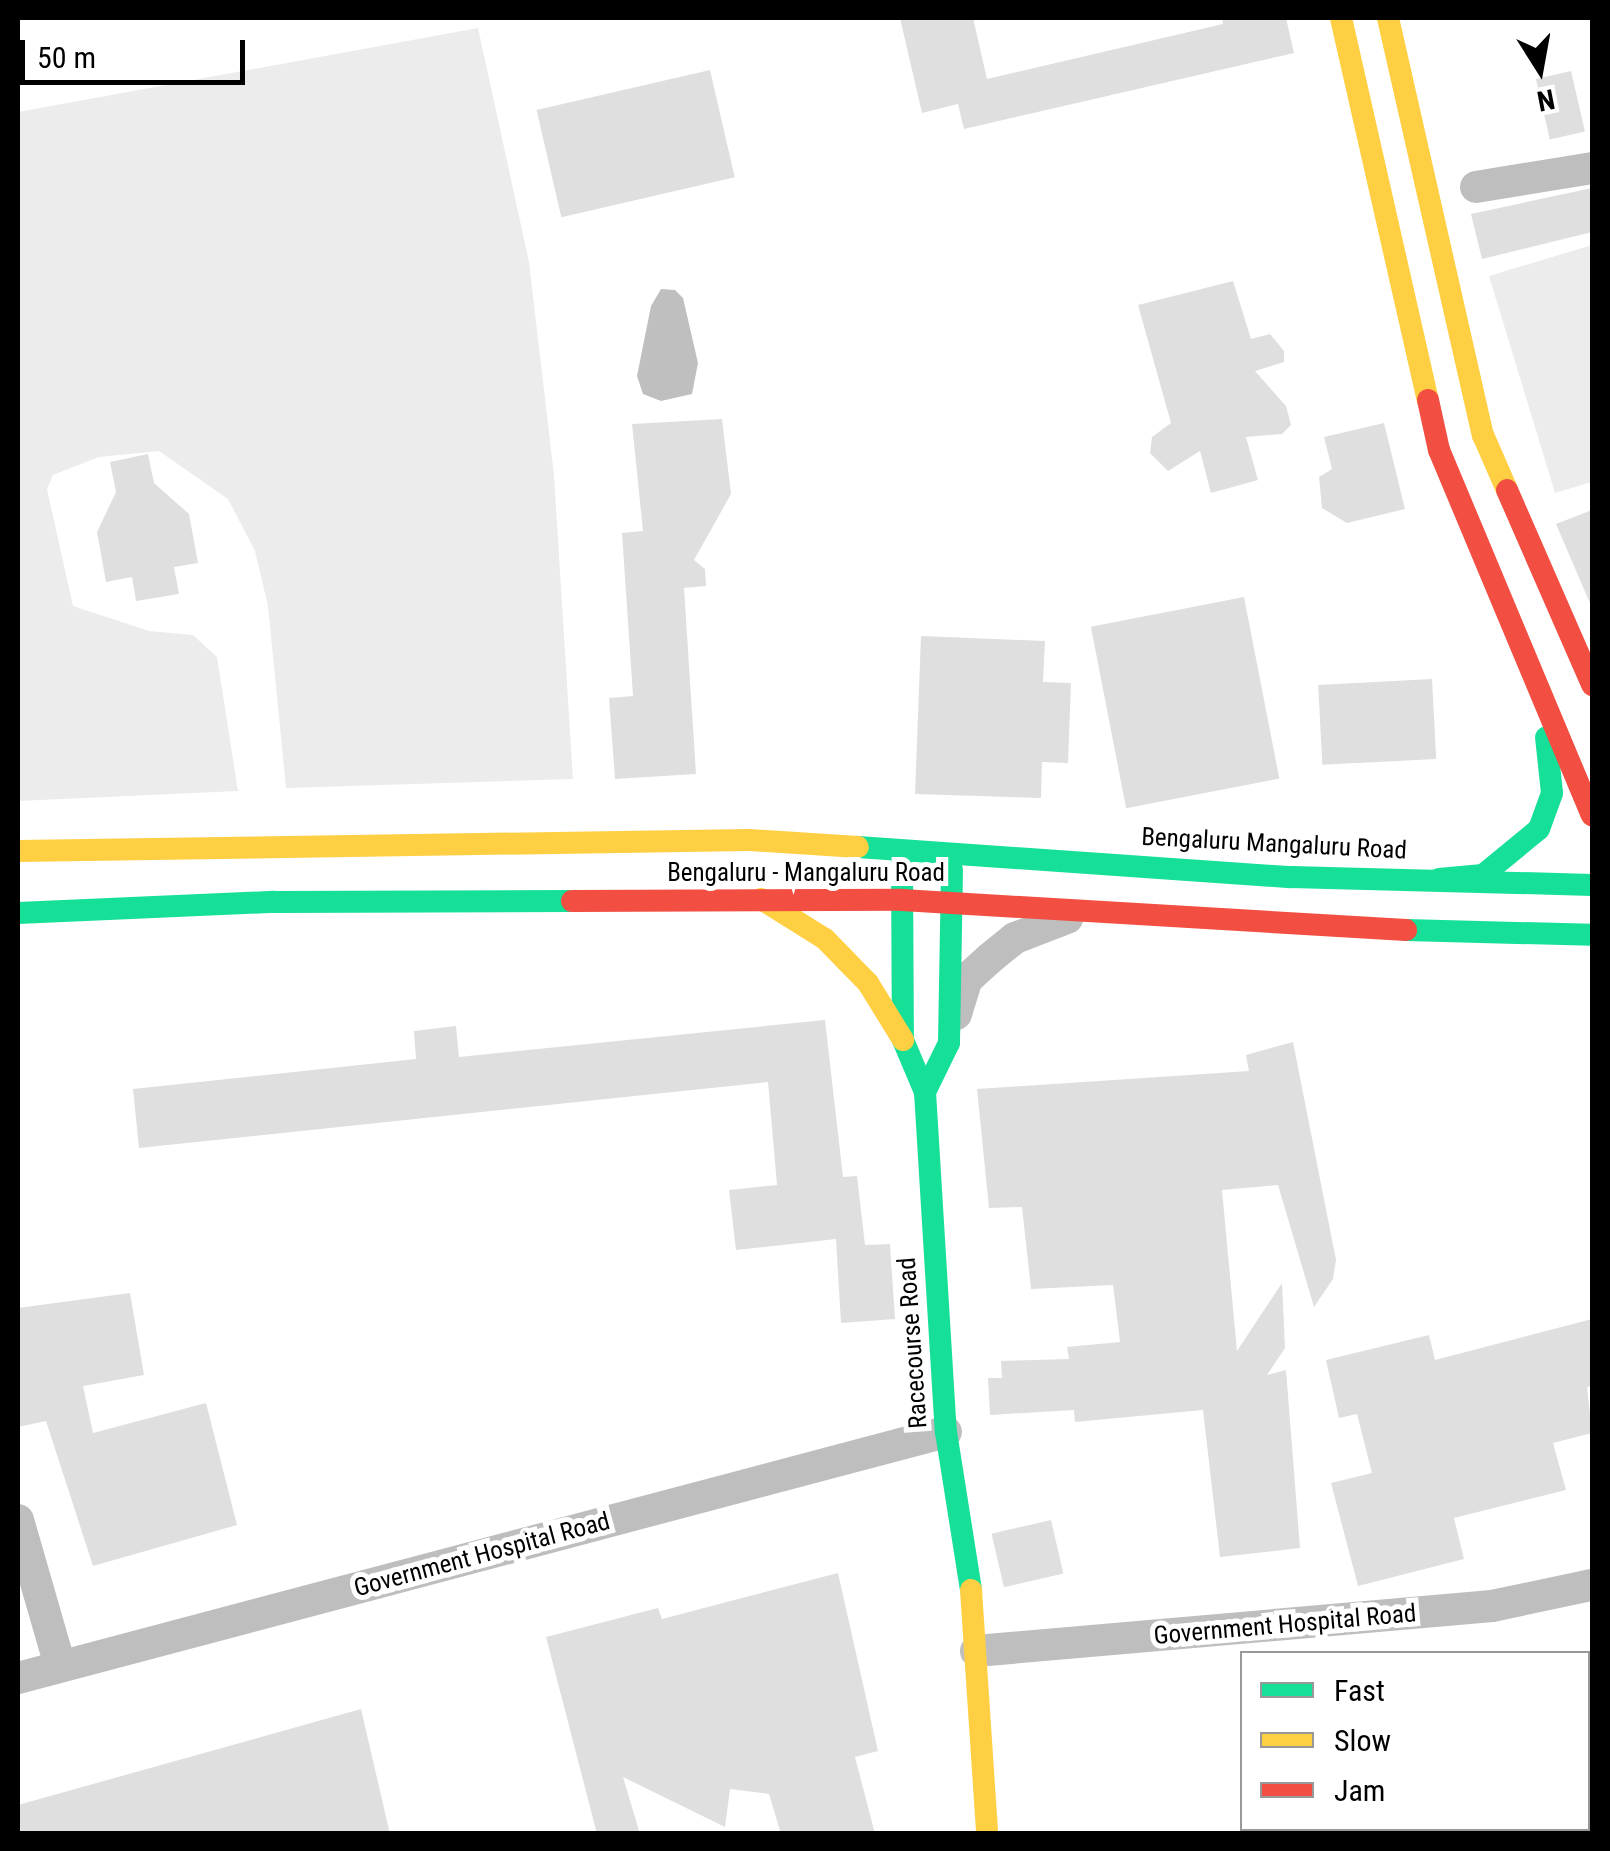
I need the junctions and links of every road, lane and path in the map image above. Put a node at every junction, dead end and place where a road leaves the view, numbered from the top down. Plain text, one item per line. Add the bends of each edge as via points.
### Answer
1 (1341, 18) edge
2 (1388, 18) edge
3 (1592, 168) edge
4 (1476, 187) dead end
5 (1535, 682) junction
6 (1592, 685) edge
7 (1592, 815) edge
8 (300, 842) junction
9 (18, 850) edge
10 (902, 850) junction
11 (954, 852) junction
12 (1439, 879) junction
13 (1592, 885) edge
14 (762, 899) junction
15 (902, 900) junction
16 (949, 901) junction
17 (301, 902) junction
18 (1088, 910) junction
19 (18, 913) edge
20 (1592, 935) edge
21 (903, 1040) junction
22 (949, 1043) junction
23 (925, 1092) junction
24 (946, 1432) junction
25 (18, 1520) edge
26 (1592, 1585) edge
27 (976, 1651) junction
28 (58, 1658) dead end
29 (18, 1678) edge
30 (987, 1834) edge

1 - 5 main road via 1439,450
2 - 6 main road via 1483,434
3 - 4 street
5 - 7 main road
5 - 12 main road via 1552,774 1539,829 1482,875
8 - 9 main road, Bengaluru - Mangaluru Road
8 - 10 main road, Bengaluru - Mangaluru Road via 750,840
8 - 17 main road
10 - 11 main road, Bengaluru - Mangaluru Road
10 - 15 main road
11 - 12 main road, Bengaluru Mangaluru Road via 1291,877
11 - 16 main road, Racecourse Road
12 - 13 main road, Bengaluru Mangaluru Road
14 - 15 main road, Bengaluru - Mangaluru Road
14 - 17 main road, Bengaluru - Mangaluru Road
14 - 21 main road via 824,938 868,983
15 - 16 main road, Bengaluru - Mangaluru Road
15 - 21 main road
16 - 18 main road, Bengaluru - Mangaluru Road
16 - 22 main road, Racecourse Road
17 - 19 main road, Bengaluru - Mangaluru Road
18 - 20 main road, Bengaluru - Mangaluru Road via 1270,926
18 - 22 street via 1015,938 967,979
21 - 23 main road
22 - 23 main road, Racecourse Road
23 - 24 main road, Racecourse Road
24 - 27 main road, Racecourse Road via 962,1508
24 - 29 street, Government Hospital Road
25 - 28 street
26 - 27 street, Government Hospital Road via 1492,1606
27 - 30 main road, Racecourse Road

